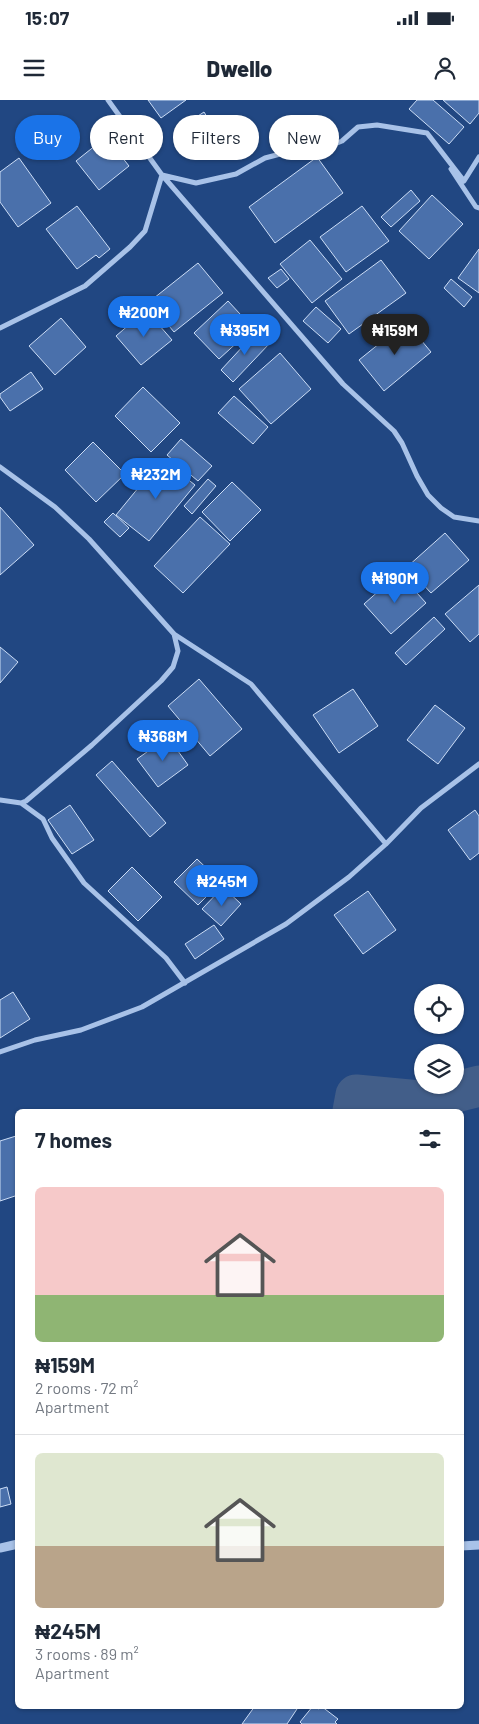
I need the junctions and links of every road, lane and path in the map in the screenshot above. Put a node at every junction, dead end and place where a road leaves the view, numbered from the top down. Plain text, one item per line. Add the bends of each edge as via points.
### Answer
1 (108, 100) edge
2 (427, 133) junction
3 (479, 157) edge
4 (162, 175) junction
5 (479, 208) edge
6 (0, 328) edge
7 (0, 467) edge
8 (479, 521) edge
9 (174, 634) junction
10 (479, 764) edge
11 (0, 800) edge
12 (20, 803) junction
13 (386, 844) junction
14 (186, 983) junction
15 (0, 1052) edge
16 (15, 1545) edge
17 (479, 1545) edge
18 (464, 1546) edge
19 (0, 1548) edge

1 - 4 street
2 - 3 street via 464,181
2 - 4 street via 376,124 358,127 342,142 265,158 236,174 196,183
2 - 5 street
4 - 6 street via 145,231 130,247 85,286
4 - 8 street via 343,384 394,431 428,495 454,517
7 - 9 street via 55,507 75,526
9 - 12 street via 178,651 173,667 161,681
9 - 13 street via 251,684
10 - 13 street via 421,808
11 - 12 street
12 - 14 street via 43,819 52,838 84,883 166,958
13 - 14 street via 349,877 286,924
14 - 15 street via 142,1007 81,1030
16 - 19 street
17 - 18 street

